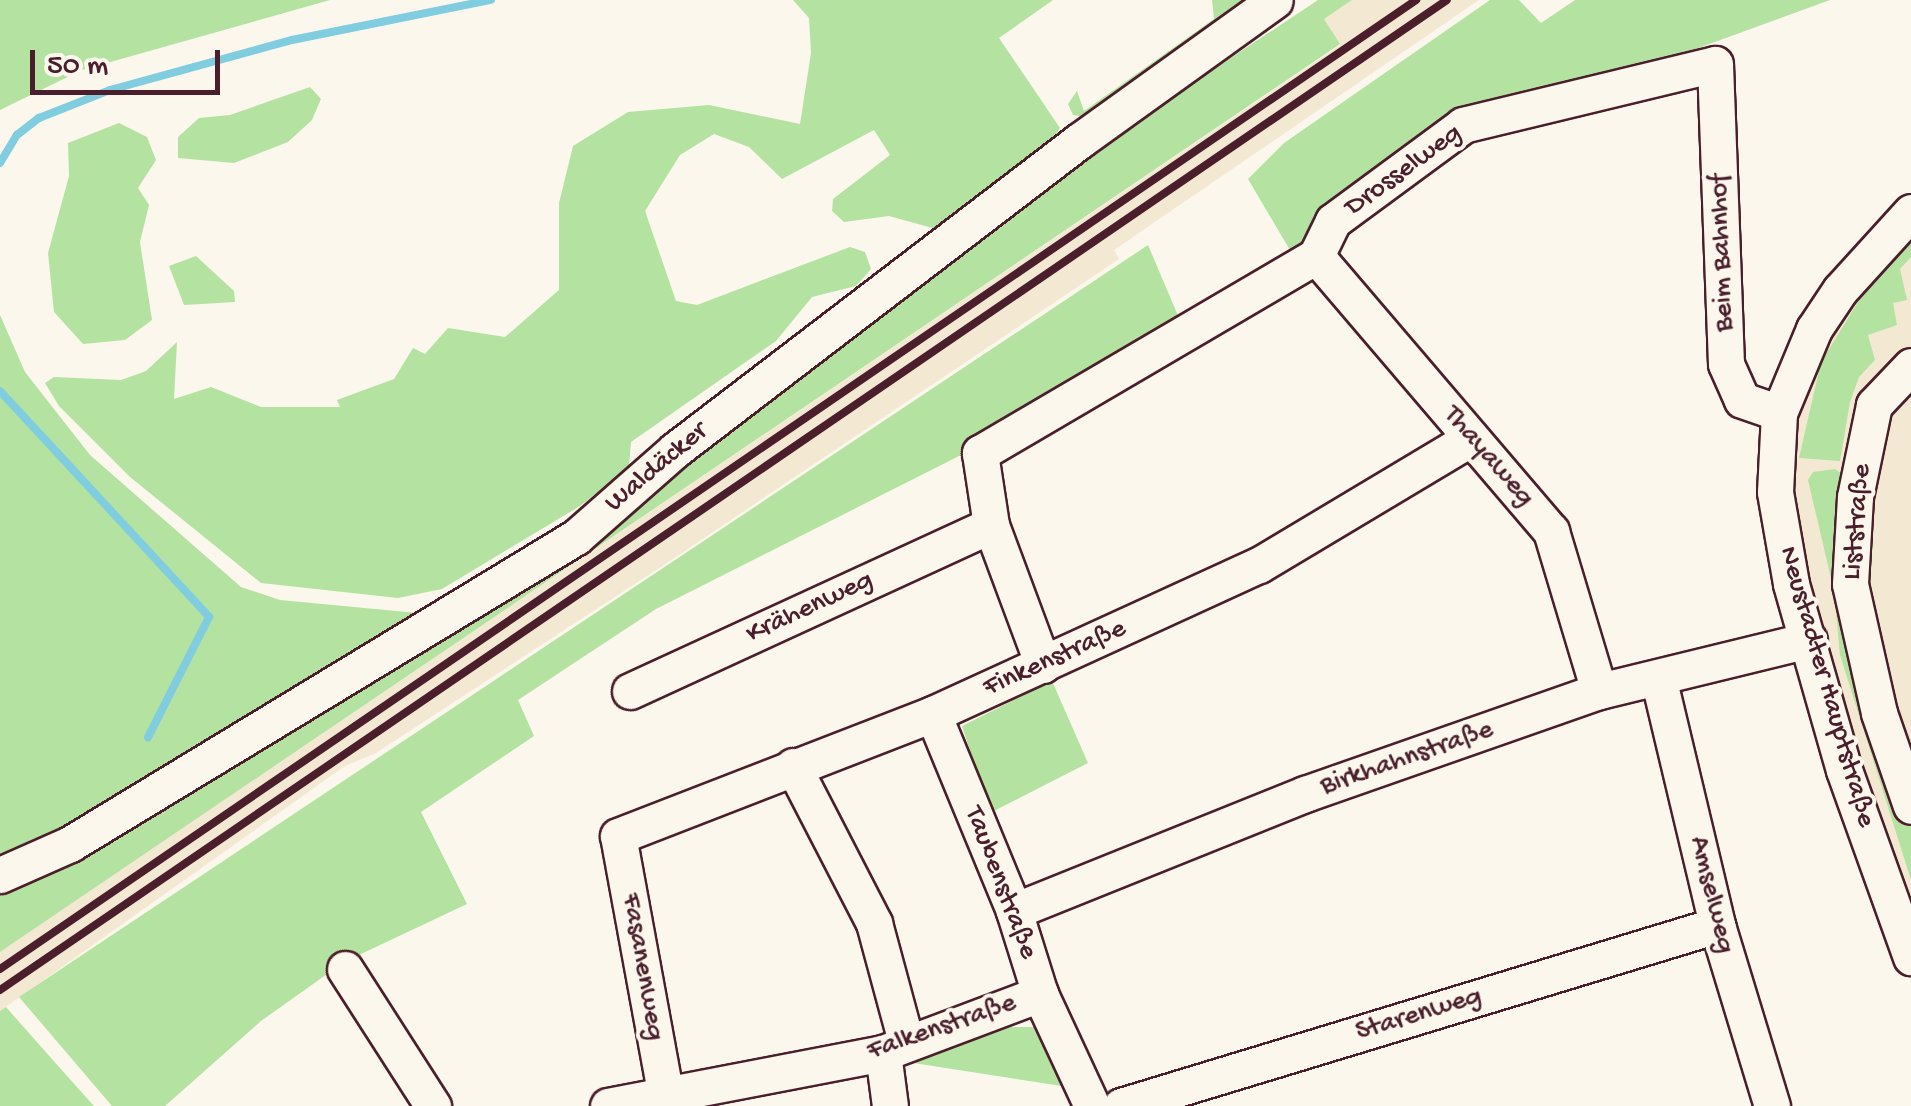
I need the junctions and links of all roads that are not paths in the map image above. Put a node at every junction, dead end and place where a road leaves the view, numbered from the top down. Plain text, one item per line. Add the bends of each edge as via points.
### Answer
1 (1275, 0) edge
2 (1715, 64) joint
3 (1911, 212) edge
4 (1316, 256) junction
5 (1911, 366) edge
6 (1778, 413) junction
7 (1471, 438) junction
8 (991, 525) junction
9 (1810, 640) junction
10 (1043, 665) junction
11 (1659, 681) junction
12 (1599, 690) junction
13 (630, 692) dead end
14 (1895, 709) edge
15 (933, 714) junction
16 (792, 766) junction
17 (1911, 806) edge
18 (618, 836) joint
19 (0, 875) edge
20 (1014, 911) junction
21 (1717, 925) junction
22 (1911, 958) edge
23 (344, 970) dead end
24 (1040, 994) junction
25 (895, 1047) junction
26 (666, 1097) junction
27 (433, 1106) edge
28 (608, 1106) edge
29 (890, 1106) edge
30 (1092, 1106) edge
31 (1120, 1106) edge
32 (1772, 1106) edge

1 - 19 street, Waldäcker via 675,450 576,537 70,844
2 - 4 street, Drosselweg via 1464,125 1333,221
2 - 6 street, Beim Bahnhof via 1726,364 1742,400
3 - 6 street, Neustadter Hauptstraße via 1814,328
4 - 7 street, Thayaweg
4 - 8 street, Drosselweg via 980,452
5 - 14 street, Liststraße via 1874,405 1856,497 1850,584
6 - 9 street, Neustadter Hauptstraße via 1775,492 1791,584
7 - 10 street, Finkenstraße via 1259,565
7 - 12 street, Thayaweg via 1551,532
8 - 10 street
8 - 13 street, Krähenweg
9 - 11 street, Birkhahnstraße
9 - 22 street, Neustadter Hauptstraße via 1844,770
10 - 15 street, Finkenstraße
11 - 12 street, Birkhahnstraße
11 - 21 street, Amselweg
12 - 20 street, Birkhahnstraße via 1305,794
14 - 17 street, Liststraße
15 - 16 street, Finkenstraße
15 - 20 street, Taubenstraße
16 - 18 street, Finkenstraße
16 - 25 street via 874,923
18 - 26 street, Fasanenweg
20 - 24 street, Taubenstraße
21 - 31 street, Starenweg
21 - 32 street, Amselweg
23 - 27 street
24 - 25 street, Falkenstraße
24 - 30 street, Taubenstraße
25 - 26 street, Falkenstraße
25 - 29 street
26 - 28 street, Falkenstraße

